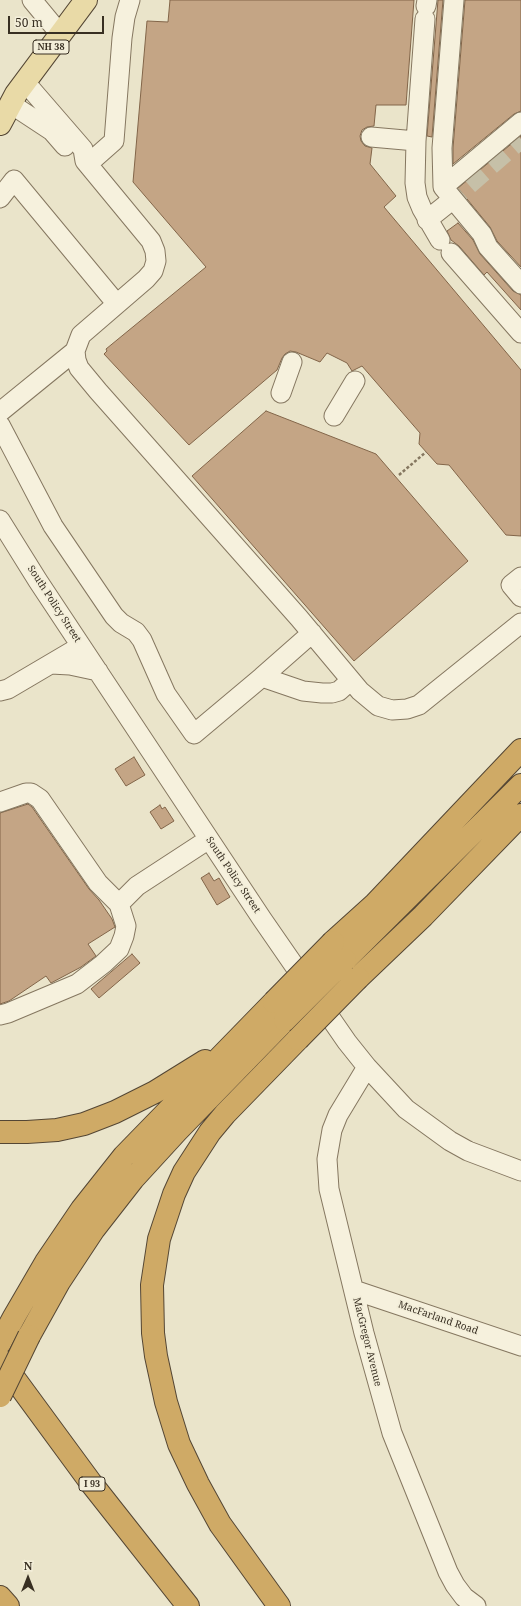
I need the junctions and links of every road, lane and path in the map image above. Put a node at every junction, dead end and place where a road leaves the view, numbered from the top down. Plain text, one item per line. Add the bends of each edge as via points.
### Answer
1 (32, 0) edge
2 (86, 0) edge
3 (130, 0) edge
4 (454, 0) edge
5 (426, 8) edge
6 (61, 35) junction
7 (13, 96) edge
8 (521, 122) edge
9 (0, 124) edge
10 (371, 137) dead end
11 (416, 141) junction
12 (87, 162) junction
13 (445, 195) junction
14 (0, 198) edge
15 (427, 220) junction
16 (521, 284) edge
17 (116, 303) junction
18 (521, 333) edge
19 (75, 351) junction
20 (292, 362) dead end
21 (354, 381) dead end
22 (281, 393) dead end
23 (0, 412) edge
24 (334, 416) dead end
25 (0, 425) edge
26 (426, 452) dead end
27 (399, 475) dead end
28 (0, 520) edge
29 (521, 577) edge
30 (521, 597) edge
31 (521, 623) edge
32 (312, 633) junction
33 (81, 646) junction
34 (51, 664) junction
35 (98, 671) junction
36 (262, 677) junction
37 (350, 681) junction
38 (3, 685) edge
39 (521, 750) edge
40 (521, 785) edge
41 (0, 802) edge
42 (521, 815) edge
43 (209, 839) junction
44 (120, 904) junction
45 (0, 1015) edge
46 (233, 1044) junction
47 (367, 1067) junction
48 (0, 1132) edge
49 (521, 1171) edge
50 (354, 1290) junction
51 (0, 1343) edge
52 (521, 1346) edge
53 (0, 1359) edge
54 (0, 1396) edge
55 (0, 1597) edge
56 (8, 1606) edge
57 (188, 1606) edge
58 (279, 1606) edge
59 (476, 1606) edge

1 - 6 street
2 - 6 main road, NH 38
3 - 12 street via 122,38 114,141
4 - 13 street via 442,148
5 - 11 street
6 - 7 main road, NH 38
7 - 9 main road, NH 38
7 - 12 street via 52,131 74,156
7 - 12 street via 83,149
8 - 13 street
10 - 11 street
11 - 15 street via 417,198
12 - 17 street via 151,241 155,251 153,271
13 - 15 street
13 - 16 street via 482,234 488,247
14 - 17 street via 14,180
15 - 18 street via 446,247
17 - 19 street via 81,336
19 - 23 street
19 - 32 street via 80,368 98,391
20 - 22 street
21 - 24 street
25 - 36 street via 53,526 114,616 136,632 142,640 166,694 194,734
26 - 27 path
28 - 33 street, South Policy Street
29 - 30 street via 511,585
31 - 37 street via 419,705 392,710 378,706
32 - 36 street
32 - 37 street
33 - 34 street
33 - 35 street, South Policy Street
34 - 35 street
34 - 38 street
35 - 43 street, South Policy Street
36 - 37 street via 303,691 322,693 338,691
39 - 46 highway, bridge via 374,905
40 - 54 highway, bridge via 285,1020 133,1178 94,1229 59,1282
41 - 44 street via 26,793 40,799 98,882
42 - 58 highway, bridge via 225,1114 184,1172 159,1239 152,1285 153,1333 166,1402 179,1444 220,1524
43 - 44 street via 137,886
43 - 47 street, South Policy Street via 347,1042
44 - 45 street via 126,926 124,936 118,949 103,964 77,984 8,1014
46 - 48 highway via 155,1092 84,1124 57,1130
46 - 51 highway via 124,1156 82,1209 46,1262
47 - 49 street, South Policy Street via 406,1109 450,1141 468,1151
47 - 50 street, MacGregor Avenue via 338,1115 332,1130 327,1159 329,1189
50 - 52 street, MacFarland Road
50 - 59 street, MacGregor Avenue via 392,1433 448,1572 464,1597
53 - 57 highway, I 93 via 73,1460
55 - 56 highway

